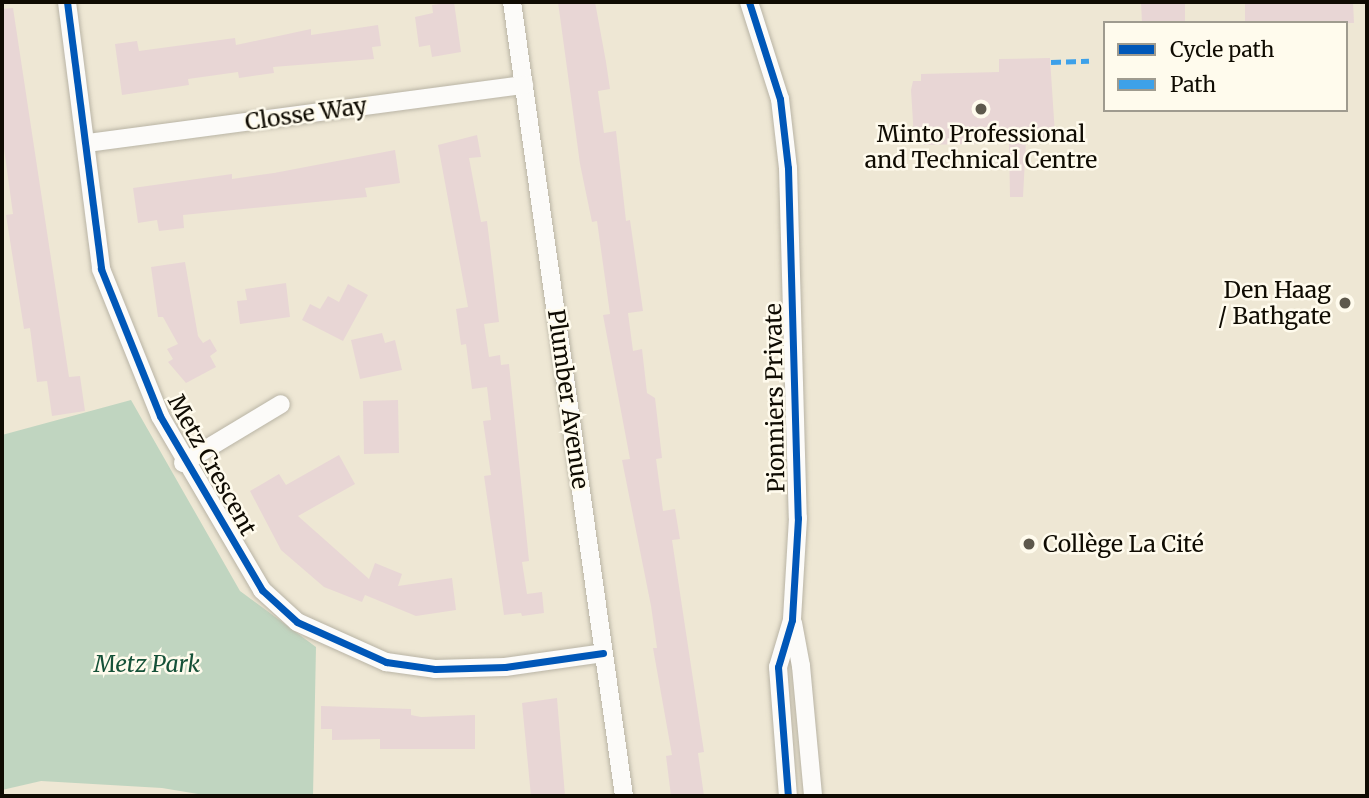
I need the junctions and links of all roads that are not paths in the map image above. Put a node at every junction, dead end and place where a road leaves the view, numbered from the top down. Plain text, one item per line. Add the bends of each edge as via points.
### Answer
1 (68, 2) edge
2 (513, 2) edge
3 (749, 2) edge
4 (524, 85) junction
5 (88, 144) junction
6 (281, 404) dead end
7 (183, 463) junction
8 (792, 620) junction
9 (603, 653) junction
10 (624, 796) edge
11 (788, 796) edge
12 (813, 796) edge

1 - 5 street, Metz Crescent
2 - 4 street, Plumber Avenue
3 - 8 street, Pionniers Private via 780,99 788,168 798,519
4 - 5 street, Closse Way
4 - 9 street, Plumber Avenue
5 - 7 street, Metz Crescent via 101,269
6 - 7 street
7 - 9 street, Metz Crescent via 262,590 297,622 340,643 386,662 435,669 505,667
8 - 11 street, Pionniers Private via 778,667
8 - 12 street, Pionniers Private via 802,666
9 - 10 street, Plumber Avenue

